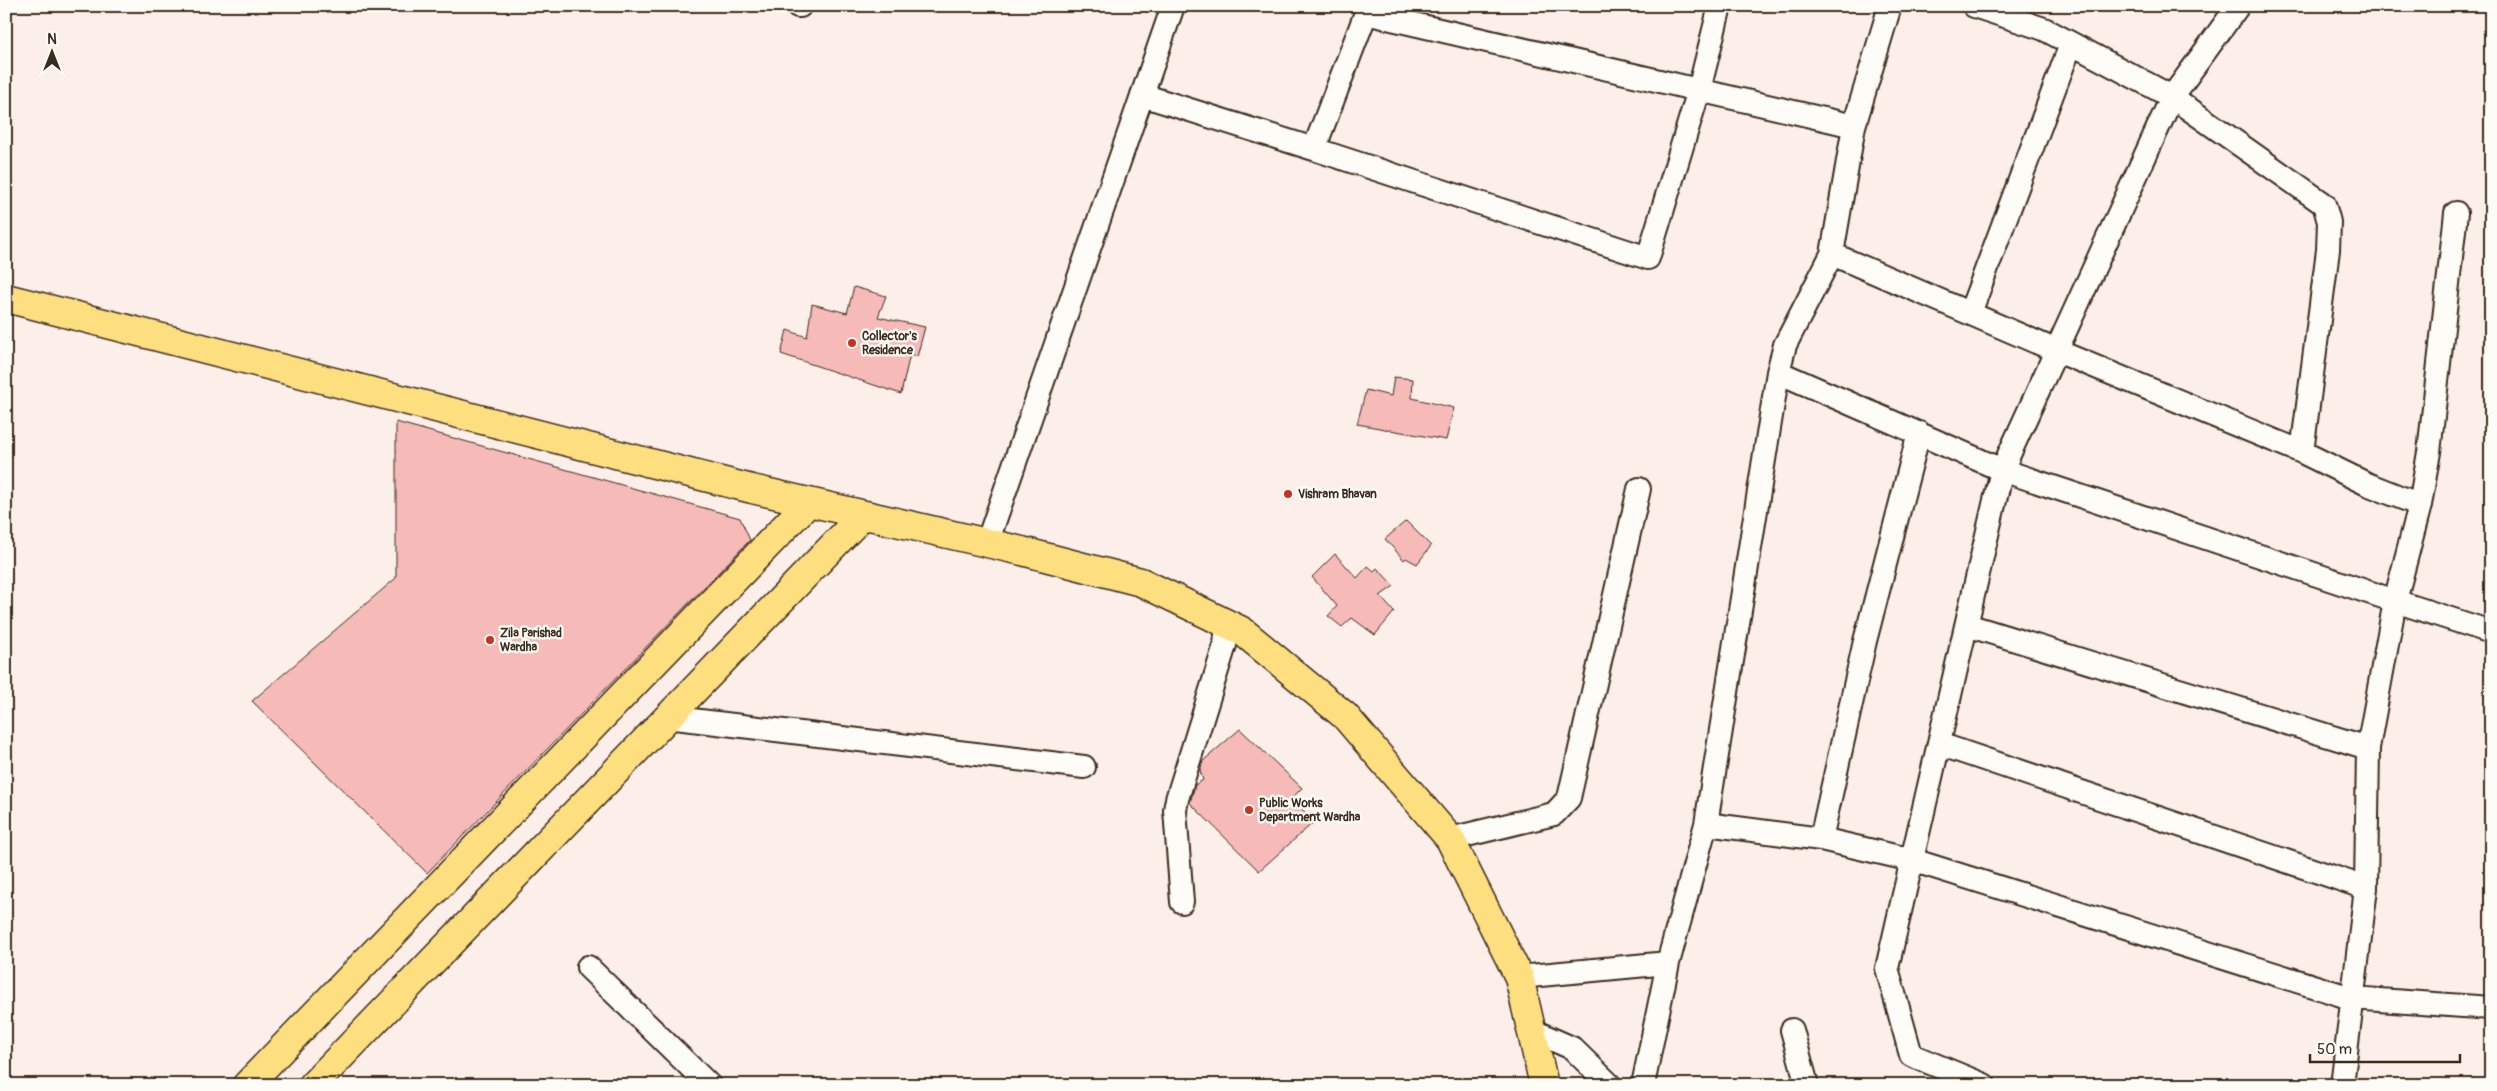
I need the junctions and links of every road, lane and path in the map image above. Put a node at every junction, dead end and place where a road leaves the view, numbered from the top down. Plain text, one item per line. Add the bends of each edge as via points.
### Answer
1 (1173, 6) edge
2 (1720, 6) edge
3 (1890, 6) edge
4 (1974, 6) edge
5 (2238, 6) edge
6 (1367, 10) edge
7 (2071, 44) junction
8 (1699, 90) junction
9 (1142, 95) junction
10 (2172, 97) junction
11 (1854, 126) junction
12 (1314, 149) junction
13 (2456, 213) dead end
14 (1832, 254) junction
15 (6, 298) edge
16 (1970, 313) junction
17 (2057, 351) junction
18 (1778, 372) junction
19 (1919, 433) junction
20 (2302, 452) junction
21 (2002, 470) junction
22 (1640, 489) dead end
23 (808, 503) junction
24 (2420, 505) junction
25 (863, 515) junction
26 (987, 543) junction
27 (2395, 601) junction
28 (1227, 623) junction
29 (1967, 625) junction
30 (2491, 632) edge
31 (667, 717) junction
32 (1939, 744) junction
33 (2368, 748) junction
34 (1084, 767) dead end
35 (1706, 824) junction
36 (1450, 839) junction
37 (1821, 839) junction
38 (1912, 860) junction
39 (2366, 888) junction
40 (1182, 902) dead end
41 (1668, 963) junction
42 (588, 967) dead end
43 (1519, 977) junction
44 (2351, 998) junction
45 (2491, 1008) edge
46 (1531, 1030) junction
47 (1792, 1030) dead end
48 (247, 1085) edge
49 (313, 1085) edge
50 (709, 1085) edge
51 (1544, 1085) edge
52 (1610, 1085) edge
53 (1643, 1085) edge
54 (1807, 1085) edge
55 (1984, 1085) edge
56 (2342, 1085) edge

1 - 9 street
2 - 8 street
3 - 11 street
4 - 7 street via 2044,29
5 - 10 street
6 - 8 street
6 - 12 street
7 - 10 street
7 - 16 street
8 - 11 street
8 - 12 street via 1648,258
9 - 12 street
9 - 26 street
10 - 17 street
10 - 20 street via 2324,204 2329,222 2328,250
11 - 14 street
13 - 24 street
14 - 16 street
14 - 18 street via 1785,345
15 - 23 main road
16 - 17 street
17 - 20 street
17 - 21 street
18 - 19 street
18 - 35 street
19 - 21 street
19 - 37 street via 1865,641
20 - 24 street via 2367,484
21 - 27 street
21 - 29 street
22 - 36 street via 1569,798 1554,814
23 - 25 main road
23 - 48 main road
24 - 27 street
25 - 26 main road
25 - 31 main road
26 - 28 main road via 1141,582
27 - 30 street
27 - 33 street
28 - 36 main road via 1242,631 1345,716
28 - 40 street via 1225,645 1177,799
29 - 32 street
29 - 33 street
31 - 34 street
31 - 49 main road
32 - 38 street
32 - 39 street
33 - 39 street
35 - 37 street
35 - 41 street
36 - 43 main road
37 - 38 street
38 - 44 street
38 - 55 street via 1886,968 1910,1054
39 - 44 street
41 - 43 street
41 - 53 street
42 - 50 street
43 - 46 main road
44 - 45 street
44 - 56 street
46 - 51 main road
46 - 52 street via 1572,1048
47 - 54 street

